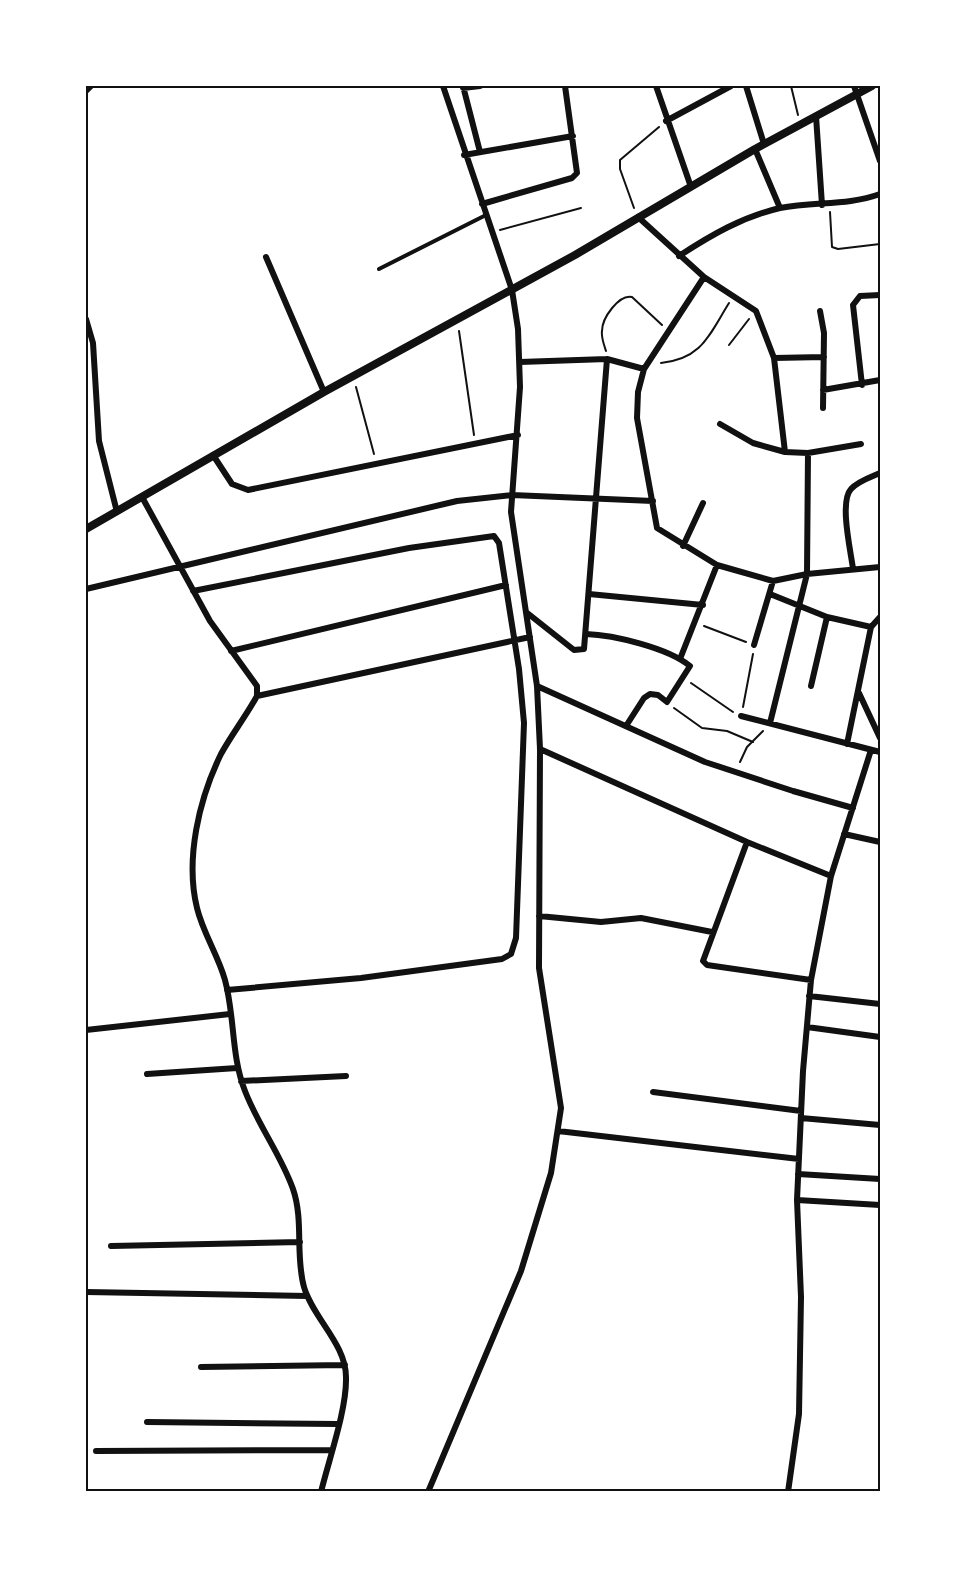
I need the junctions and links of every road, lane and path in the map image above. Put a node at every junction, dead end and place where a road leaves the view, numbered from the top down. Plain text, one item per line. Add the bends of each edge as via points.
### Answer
1 (91, 86) edge
2 (443, 86) edge
3 (480, 86) edge
4 (565, 86) edge
5 (656, 86) edge
6 (731, 86) edge
7 (746, 86) edge
8 (790, 86) edge
9 (872, 86) edge
10 (463, 87) edge
11 (856, 90) edge
12 (86, 91) edge
13 (816, 116) junction
14 (666, 121) junction
15 (801, 124) junction
16 (573, 136) junction
17 (764, 144) junction
18 (755, 149) junction
19 (480, 153) junction
20 (464, 155) junction
21 (880, 160) edge
22 (691, 187) junction
23 (880, 194) edge
24 (482, 204) junction
25 (830, 204) junction
26 (822, 205) junction
27 (581, 208) dead end
28 (780, 208) junction
29 (486, 215) junction
30 (638, 217) junction
31 (492, 232) junction
32 (880, 244) edge
33 (679, 256) junction
34 (266, 257) dead end
35 (378, 269) dead end
36 (704, 277) junction
37 (512, 290) junction
38 (880, 295) edge
39 (734, 296) junction
40 (756, 311) junction
41 (820, 311) dead end
42 (86, 319) edge
43 (457, 319) junction
44 (668, 330) junction
45 (729, 345) dead end
46 (774, 357) junction
47 (824, 357) junction
48 (607, 359) junction
49 (520, 362) junction
50 (644, 369) junction
51 (353, 376) junction
52 (880, 380) edge
53 (862, 385) junction
54 (823, 390) junction
55 (324, 392) junction
56 (823, 408) dead end
57 (720, 424) dead end
58 (518, 435) junction
59 (475, 442) junction
60 (861, 444) dead end
61 (785, 452) junction
62 (808, 453) junction
63 (213, 456) junction
64 (376, 462) junction
65 (880, 473) edge
66 (512, 495) junction
67 (142, 497) junction
68 (595, 497) junction
69 (652, 501) junction
70 (703, 503) dead end
71 (117, 512) junction
72 (86, 529) edge
73 (683, 546) junction
74 (717, 565) junction
75 (180, 566) junction
76 (880, 567) edge
77 (853, 569) junction
78 (807, 574) junction
79 (773, 581) junction
80 (506, 585) junction
81 (86, 589) edge
82 (193, 591) junction
83 (589, 594) junction
84 (770, 594) junction
85 (703, 605) junction
86 (800, 607) junction
87 (526, 612) junction
88 (827, 617) junction
89 (880, 617) edge
90 (696, 622) junction
91 (871, 627) junction
92 (586, 634) junction
93 (530, 637) junction
94 (515, 641) junction
95 (754, 645) junction
96 (231, 651) junction
97 (680, 659) junction
98 (683, 677) junction
99 (537, 686) junction
100 (811, 686) dead end
101 (858, 692) junction
102 (257, 696) junction
103 (667, 702) junction
104 (741, 716) junction
105 (770, 723) junction
106 (626, 726) junction
107 (880, 738) edge
108 (753, 742) junction
109 (847, 744) junction
110 (540, 749) junction
111 (871, 750) junction
112 (880, 752) edge
113 (736, 773) junction
114 (853, 808) junction
115 (844, 834) junction
116 (747, 842) junction
117 (880, 842) edge
118 (831, 876) junction
119 (539, 916) junction
120 (712, 932) junction
121 (811, 980) junction
122 (227, 990) junction
123 (809, 996) junction
124 (880, 1004) edge
125 (230, 1014) junction
126 (807, 1027) junction
127 (86, 1030) edge
128 (880, 1037) edge
129 (237, 1068) junction
130 (147, 1074) dead end
131 (346, 1076) dead end
132 (241, 1081) junction
133 (653, 1092) dead end
134 (801, 1114) junction
135 (880, 1125) edge
136 (558, 1131) junction
137 (799, 1159) junction
138 (798, 1174) junction
139 (880, 1179) edge
140 (797, 1200) junction
141 (880, 1205) edge
142 (300, 1242) junction
143 (111, 1246) dead end
144 (86, 1292) edge
145 (308, 1296) junction
146 (345, 1365) junction
147 (201, 1367) dead end
148 (147, 1422) dead end
149 (337, 1424) junction
150 (331, 1450) junction
151 (96, 1451) dead end
152 (321, 1491) edge
153 (428, 1491) edge
154 (788, 1491) edge

1 - 12 street
2 - 20 street
3 - 10 street
4 - 16 street
5 - 14 street
6 - 14 street
7 - 17 street
8 - 15 path
9 - 11 street
10 - 19 street
11 - 13 street
11 - 21 street
13 - 15 street
13 - 26 street
14 - 22 street
14 - 30 path via 620,160
15 - 17 street
16 - 19 street
16 - 24 street via 578,169 572,178
17 - 18 street
18 - 22 street
18 - 28 street
19 - 20 street
20 - 24 street
22 - 30 street
23 - 25 street via 857,202
24 - 29 street
25 - 26 street
25 - 32 path via 832,247
26 - 28 street
27 - 31 path
28 - 33 street via 731,224
29 - 31 street
29 - 35 lane
30 - 33 street
30 - 37 street
31 - 37 street
33 - 36 street
34 - 55 street
36 - 39 street
36 - 44 street
37 - 43 street
37 - 49 street
38 - 53 street via 860,296 853,305
39 - 40 street
39 - 50 path via 698,351 676,362
40 - 45 path
40 - 46 street
41 - 47 street
42 - 71 street via 93,343 99,441
43 - 51 street
43 - 59 path
44 - 48 path via 632,297 624,297 618,300 603,326
44 - 50 street
46 - 47 street
46 - 61 street
47 - 54 street
48 - 49 street
48 - 50 street
48 - 68 street
49 - 58 street
50 - 69 street via 637,418
51 - 55 street
51 - 64 path
52 - 53 street
53 - 54 street
54 - 56 street
55 - 63 street
57 - 61 street via 753,443
58 - 59 street
58 - 66 street
59 - 64 street
60 - 62 street
61 - 62 street
62 - 78 street
63 - 64 street via 232,484 243,490
63 - 67 street
65 - 77 street via 851,488 848,494 846,517
66 - 68 street
66 - 75 street via 430,507
66 - 87 street via 512,522
67 - 71 street
67 - 75 street
68 - 69 street
68 - 83 street
69 - 73 street via 657,528
70 - 73 street
71 - 72 street
73 - 74 street
74 - 79 street
74 - 85 street
75 - 81 street
75 - 82 street
76 - 77 street
77 - 78 street
78 - 79 street
78 - 86 street
79 - 84 street
80 - 82 street via 500,543 490,535
80 - 94 street
80 - 96 street
82 - 96 street
83 - 85 street
83 - 92 street
84 - 86 street
84 - 95 street
85 - 90 street
86 - 88 street
86 - 105 street
87 - 92 street via 574,650 584,649
87 - 93 street
88 - 91 street
88 - 100 street
89 - 91 street
90 - 95 path
90 - 97 street
91 - 101 street
92 - 97 street via 627,639
93 - 94 street
93 - 99 street
94 - 102 street
94 - 122 street via 524,723 516,938 511,954 502,959 405,973
95 - 104 path
96 - 102 street via 255,681
97 - 98 street via 690,666
98 - 103 street
98 - 104 path
99 - 106 street
99 - 110 street
101 - 107 street
101 - 109 street
102 - 122 street via 221,755 209,785 192,856 197,908
103 - 106 street via 650,694
103 - 108 path via 702,728 727,731
104 - 105 street
105 - 108 path
105 - 109 street
106 - 113 street
108 - 113 path
109 - 111 street
110 - 116 street
110 - 119 street
111 - 112 street
111 - 114 street
113 - 114 street
114 - 115 street
115 - 117 street
115 - 118 street
116 - 118 street
116 - 120 street
118 - 121 street
119 - 120 street via 601,922 640,918
119 - 136 street via 544,1009 561,1095
120 - 121 street via 702,958 704,963
121 - 123 street
122 - 125 street
123 - 124 street
123 - 126 street
125 - 127 street
125 - 129 street
126 - 128 street
126 - 134 street
129 - 130 street
129 - 132 street
131 - 132 street
132 - 142 street via 258,1124 286,1171
133 - 134 street
134 - 135 street
134 - 137 street
136 - 137 street
136 - 153 street via 543,1202 521,1271
137 - 138 street
138 - 139 street
138 - 140 street
140 - 141 street
140 - 154 street via 801,1297 799,1414
142 - 143 street
142 - 145 street
144 - 145 street
145 - 146 street
146 - 147 street
146 - 149 street via 346,1388
148 - 149 street
149 - 150 street
150 - 151 street
150 - 152 street

